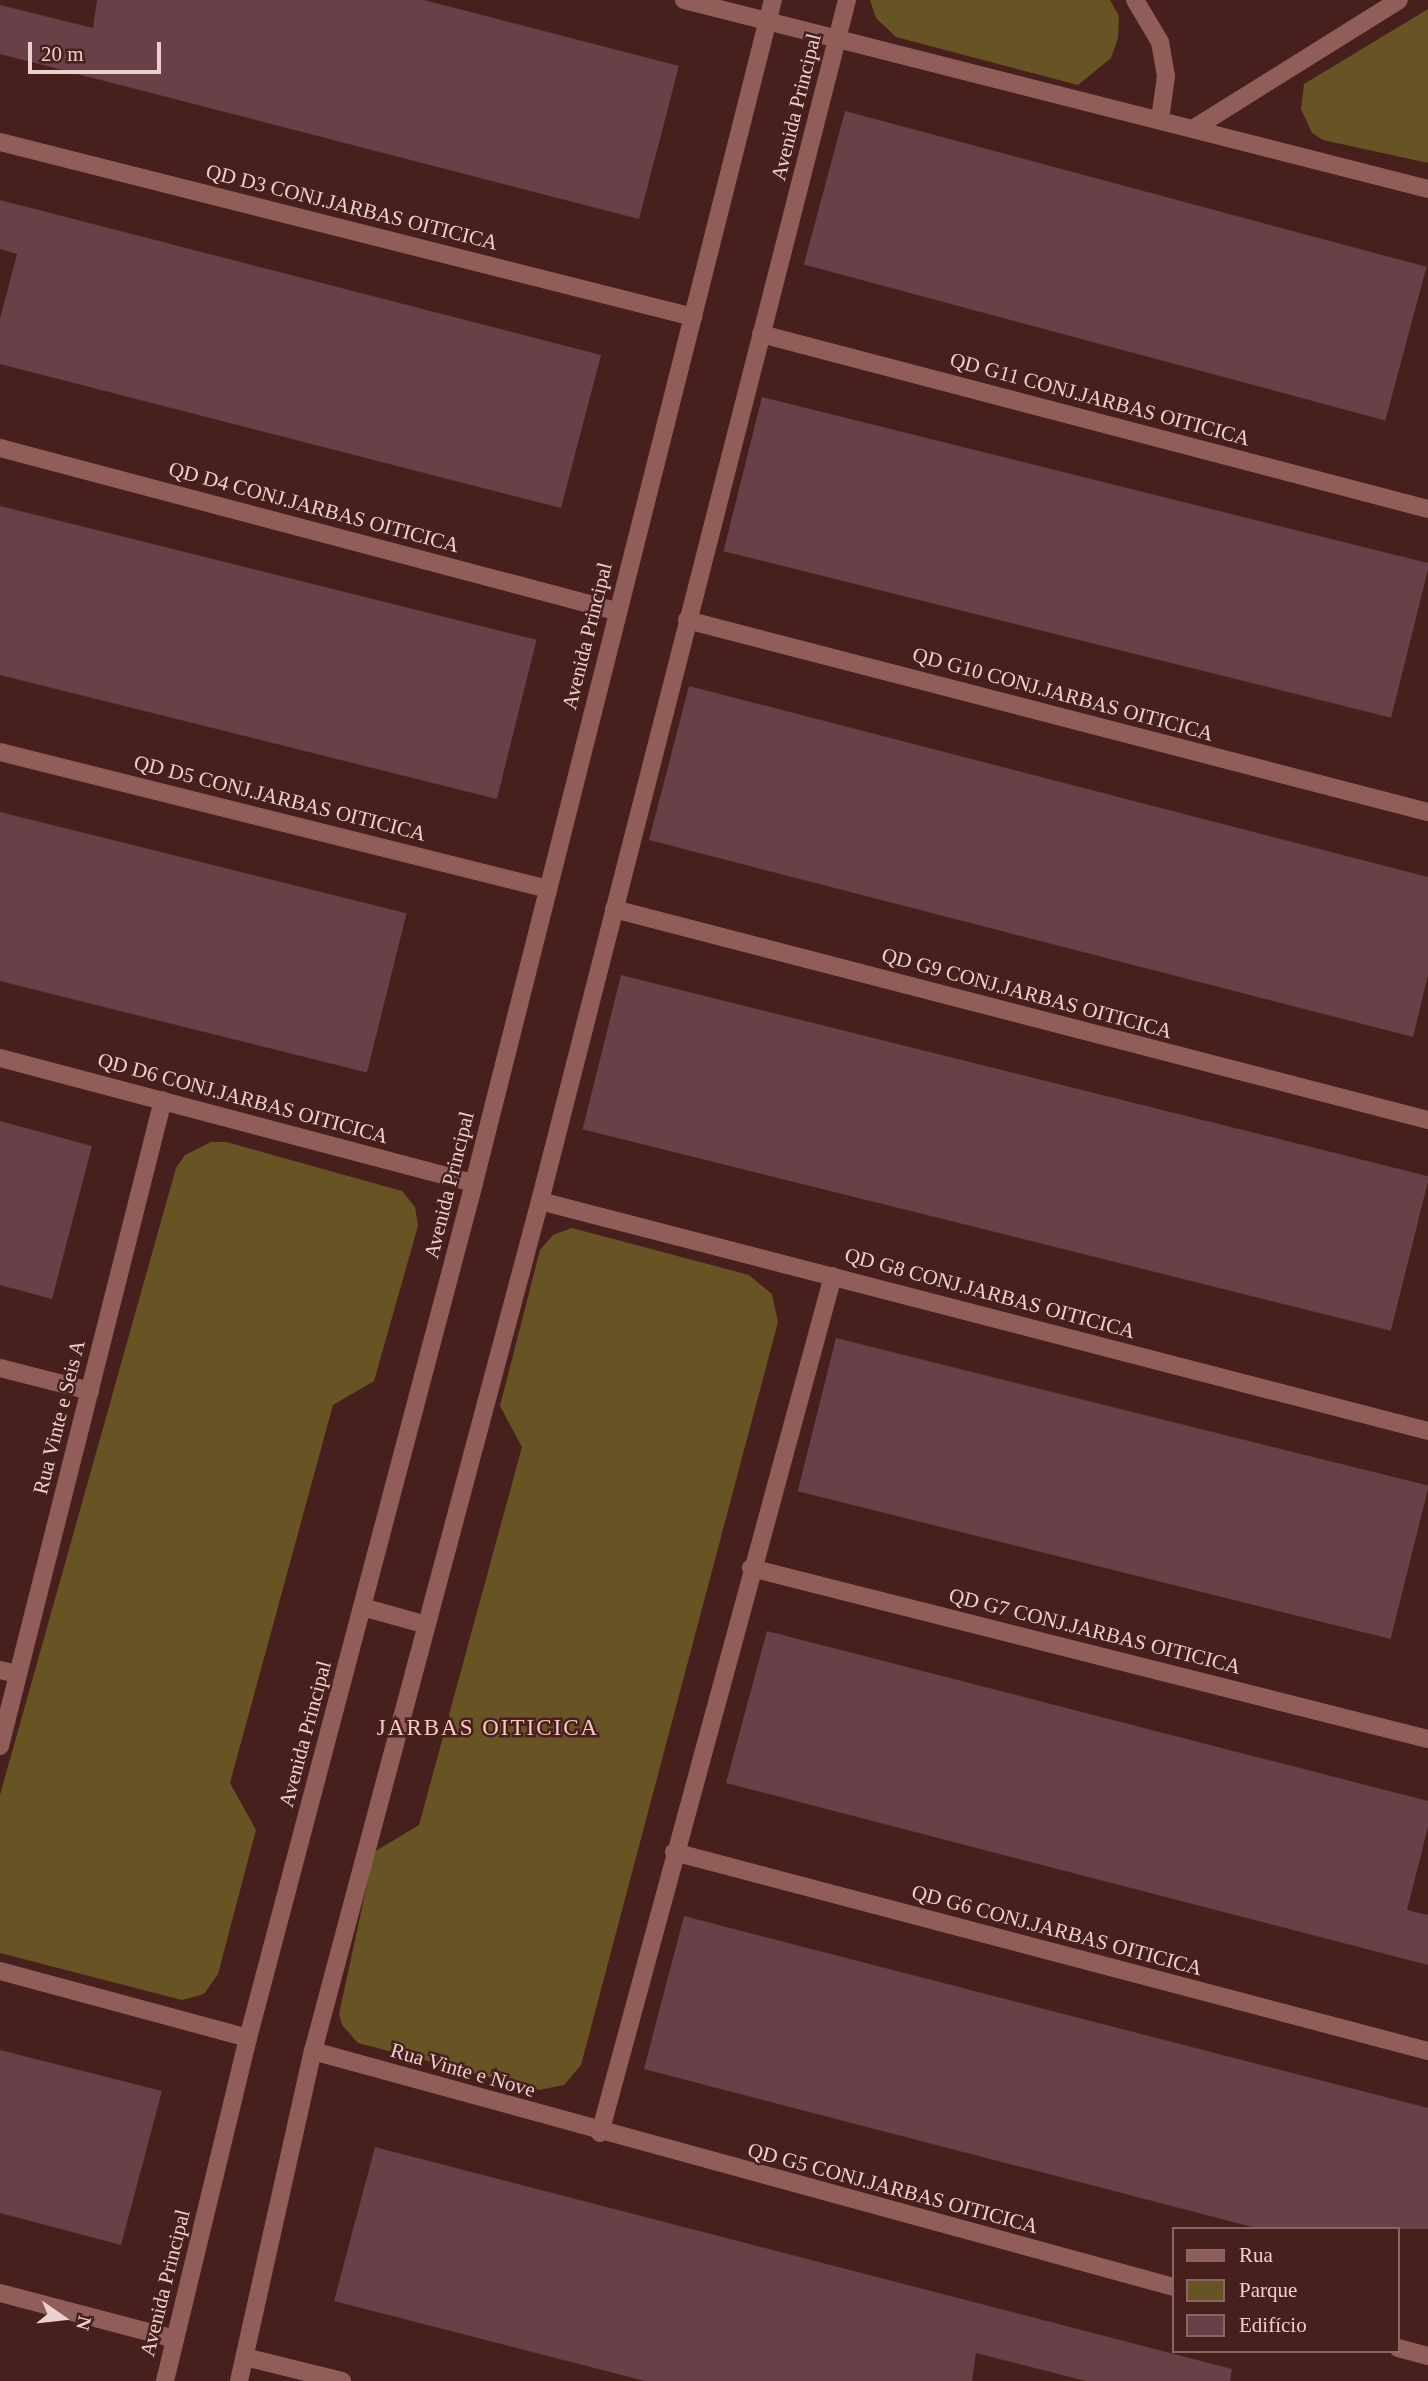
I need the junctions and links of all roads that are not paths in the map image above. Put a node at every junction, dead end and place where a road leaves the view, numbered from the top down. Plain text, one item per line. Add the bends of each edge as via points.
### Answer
1 (684, 0) edge
2 (773, 0) edge
3 (847, 0) edge
4 (1135, 0) edge
5 (1398, 0) edge
6 (768, 21) junction
7 (838, 38) junction
8 (1160, 119) junction
9 (1196, 127) junction
10 (0, 142) edge
11 (1428, 189) edge
12 (693, 317) junction
13 (761, 334) junction
14 (0, 448) edge
15 (1428, 509) edge
16 (616, 611) junction
17 (687, 620) junction
18 (0, 752) edge
19 (1428, 812) edge
20 (548, 889) junction
21 (614, 909) junction
22 (0, 1058) edge
23 (163, 1100) junction
24 (1428, 1120) edge
25 (474, 1183) junction
26 (540, 1201) junction
27 (833, 1276) junction
28 (0, 1368) edge
29 (90, 1391) junction
30 (1428, 1431) edge
31 (751, 1567) junction
32 (362, 1607) junction
33 (427, 1625) junction
34 (0, 1670) edge
35 (18, 1674) junction
36 (1428, 1739) edge
37 (0, 1746) edge
38 (674, 1852) junction
39 (0, 1971) edge
40 (248, 2038) junction
41 (313, 2051) junction
42 (1428, 2051) edge
43 (600, 2133) junction
44 (1172, 2286) edge
45 (0, 2293) edge
46 (175, 2339) junction
47 (1400, 2349) edge
48 (1428, 2356) edge
49 (245, 2357) junction
50 (165, 2381) edge
51 (239, 2381) edge
52 (342, 2381) edge

1 - 6 street
2 - 6 street, Avenida Principal
3 - 7 street, Avenida Principal
4 - 8 street via 1160,42 1166,76
5 - 9 street
6 - 7 street
6 - 12 street, Avenida Principal
7 - 8 street
7 - 13 street, Avenida Principal
8 - 9 street
9 - 11 street
10 - 12 street, QD D3 CONJ.JARBAS OITICICA
12 - 16 street, Avenida Principal
13 - 15 street, QD G11 CONJ.JARBAS OITICICA
13 - 17 street, Avenida Principal
14 - 16 street, QD D4 CONJ.JARBAS OITICICA
16 - 20 street, Avenida Principal
17 - 19 street, QD G10 CONJ.JARBAS OITICICA
17 - 21 street, Avenida Principal
18 - 20 street, QD D5 CONJ.JARBAS OITICICA
20 - 25 street, Avenida Principal
21 - 24 street, QD G9 CONJ.JARBAS OITICICA
21 - 26 street, Avenida Principal
22 - 23 street, QD D6 CONJ.JARBAS OITICICA
23 - 25 street, QD D6 CONJ.JARBAS OITICICA
23 - 29 street, Rua Vinte e Seis A
25 - 32 street, Avenida Principal
26 - 27 street, QD G8 CONJ.JARBAS OITICICA
26 - 33 street, Avenida Principal
27 - 30 street, QD G8 CONJ.JARBAS OITICICA
27 - 31 street
28 - 29 street
29 - 35 street, Rua Vinte e Seis A
31 - 36 street, QD G7 CONJ.JARBAS OITICICA
31 - 38 street
32 - 33 street
32 - 40 street, Avenida Principal
33 - 41 street, Avenida Principal
34 - 35 street
35 - 37 street, Rua Vinte e Seis A
38 - 42 street, QD G6 CONJ.JARBAS OITICICA
38 - 43 street
39 - 40 street
40 - 46 street, Avenida Principal
41 - 43 street, Rua Vinte e Nove
41 - 49 street, Avenida Principal
43 - 44 street, QD G5 CONJ.JARBAS OITICICA
45 - 46 street
46 - 50 street, Avenida Principal
47 - 48 street
49 - 51 street, Avenida Principal
49 - 52 street

